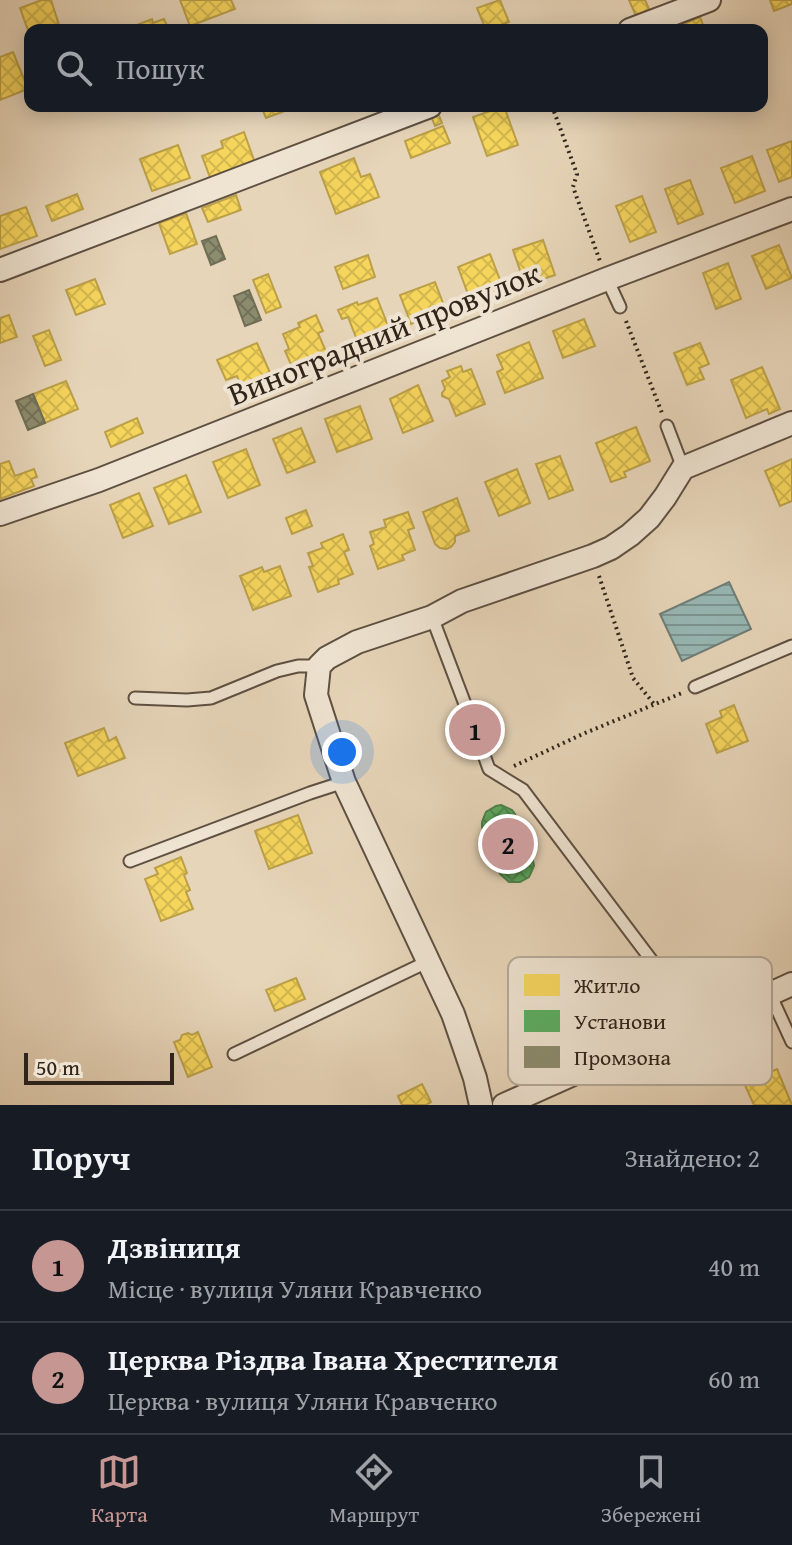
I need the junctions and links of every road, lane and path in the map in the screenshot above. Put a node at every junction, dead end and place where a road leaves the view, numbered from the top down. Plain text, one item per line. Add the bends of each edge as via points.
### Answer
1 (709, 0) edge
2 (646, 24) edge
3 (414, 112) edge
4 (554, 112) edge
5 (792, 209) edge
6 (0, 270) edge
7 (607, 279) junction
8 (620, 307) joint
9 (792, 423) edge
10 (667, 426) joint
11 (683, 468) junction
12 (0, 514) edge
13 (593, 556) junction
14 (432, 617) junction
15 (792, 646) edge
16 (319, 666) junction
17 (695, 687) joint
18 (135, 698) dead end
19 (654, 704) junction
20 (497, 774) junction
21 (344, 782) junction
22 (130, 861) dead end
23 (649, 957) edge
24 (429, 961) junction
25 (792, 984) edge
26 (772, 993) edge
27 (772, 998) edge
28 (792, 1042) edge
29 (234, 1054) dead end
30 (549, 1085) edge
31 (481, 1105) edge
32 (504, 1105) edge

1 - 2 street
3 - 6 street
4 - 7 path via 577,174 573,187
5 - 7 street, Виноградний провулок
7 - 8 lane
7 - 12 street, Виноградний провулок via 99,480
8 - 10 path
9 - 11 street
10 - 11 lane
11 - 13 street via 649,518
13 - 14 street via 462,601
13 - 19 path via 633,678
14 - 16 street via 357,642
14 - 20 lane via 489,769
15 - 17 lane
16 - 18 lane via 277,671 211,698
16 - 21 street via 316,695
17 - 19 path
19 - 20 path
20 - 23 lane via 523,790
21 - 22 lane
21 - 24 street
24 - 29 lane
24 - 31 street via 453,1014
25 - 26 street
27 - 28 lane
30 - 32 street

